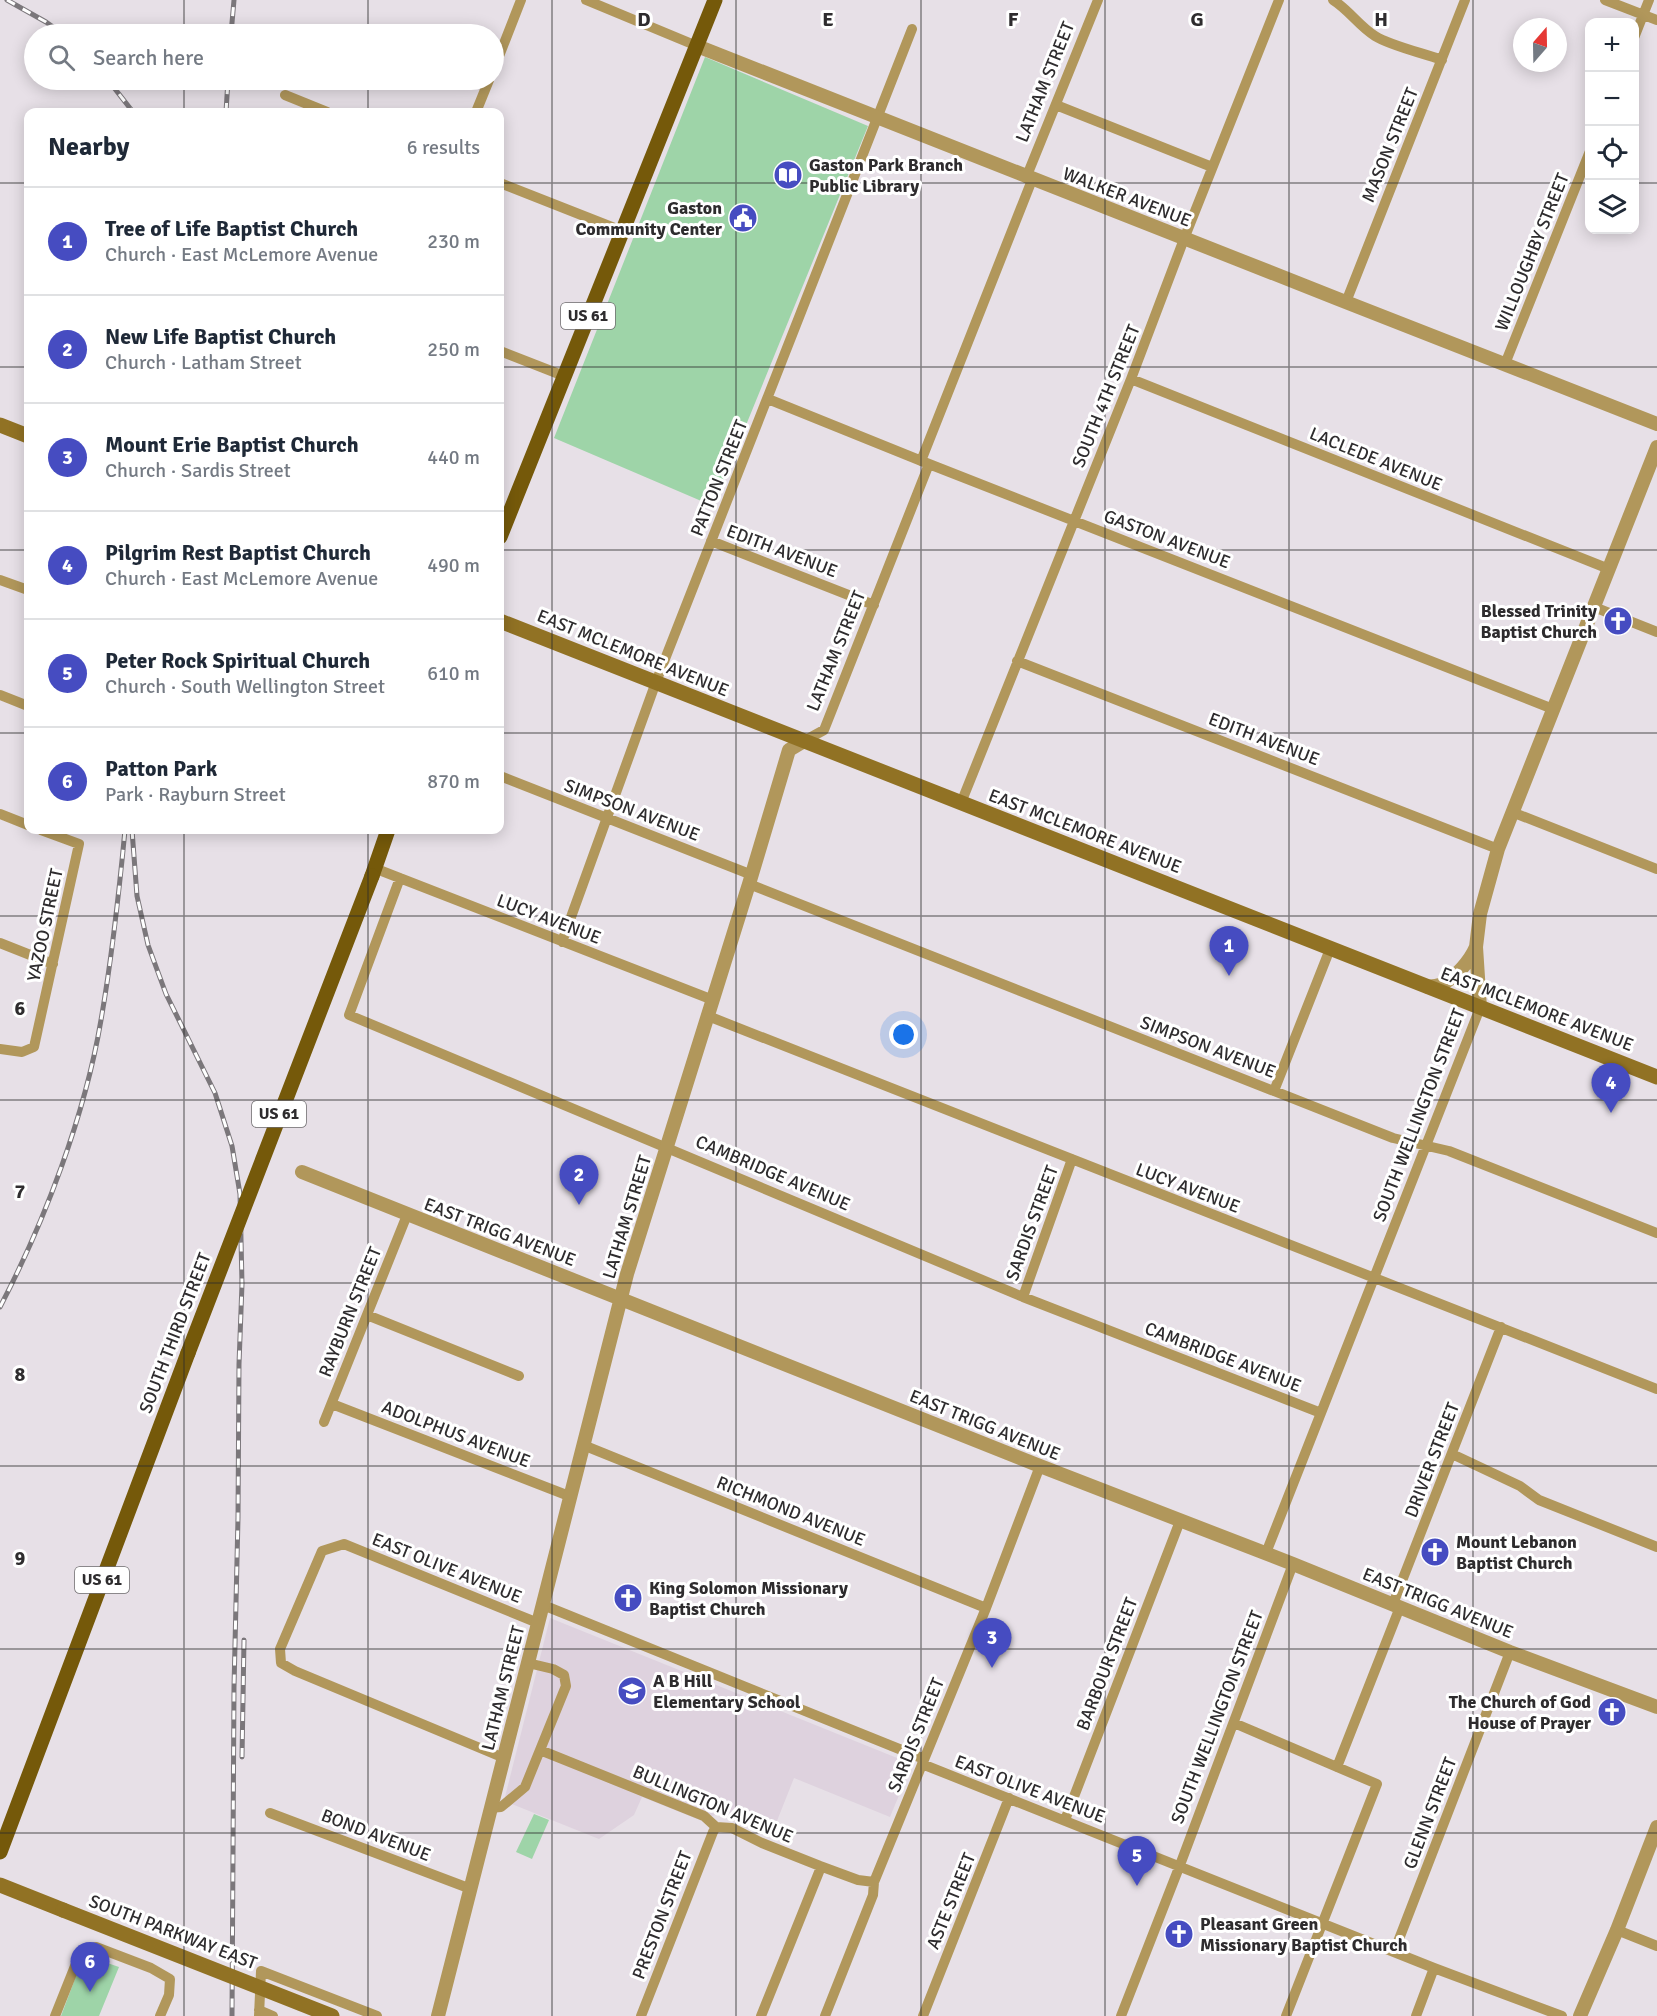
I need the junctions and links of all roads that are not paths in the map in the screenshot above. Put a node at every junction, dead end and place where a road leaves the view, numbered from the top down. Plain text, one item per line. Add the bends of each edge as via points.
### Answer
1 (521, 0) edge
2 (586, 0) edge
3 (715, 0) edge
4 (1098, 0) edge
5 (1279, 0) edge
6 (1333, 0) edge
7 (1465, 0) edge
8 (1605, 0) edge
9 (1650, 0) edge
10 (1644, 15) junction
11 (1657, 20) edge
12 (1639, 28) edge
13 (912, 29) dead end
14 (504, 43) edge
15 (697, 46) junction
16 (1442, 60) junction
17 (485, 90) edge
18 (285, 95) dead end
19 (1056, 105) junction
20 (317, 108) edge
21 (478, 108) edge
22 (877, 118) junction
23 (1585, 164) edge
24 (1212, 167) junction
25 (1029, 179) junction
26 (504, 185) edge
27 (622, 231) junction
28 (1184, 239) junction
29 (1346, 302) junction
30 (504, 353) edge
31 (1505, 364) junction
32 (564, 376) junction
33 (1131, 379) junction
34 (768, 399) junction
35 (1657, 424) edge
36 (0, 425) edge
37 (24, 434) edge
38 (1657, 447) edge
39 (925, 462) junction
40 (1074, 520) junction
41 (504, 527) edge
42 (711, 542) junction
43 (1609, 569) junction
44 (0, 580) edge
45 (24, 589) edge
46 (874, 605) junction
47 (1594, 607) junction
48 (504, 623) edge
49 (1657, 632) edge
50 (1017, 661) junction
51 (656, 682) junction
52 (0, 695) edge
53 (24, 704) edge
54 (1553, 709) junction
55 (804, 741) junction
56 (504, 778) edge
57 (961, 803) junction
58 (1512, 812) junction
59 (0, 814) edge
60 (607, 819) junction
61 (24, 823) edge
62 (52, 834) edge
63 (387, 834) edge
64 (1498, 849) junction
65 (1657, 869) edge
66 (373, 872) junction
67 (400, 878) junction
68 (751, 880) junction
69 (562, 942) junction
70 (0, 943) edge
71 (1476, 947) junction
72 (1330, 949) junction
73 (53, 964) junction
74 (1428, 987) junction
75 (713, 1000) junction
76 (1480, 1008) junction
77 (708, 1016) junction
78 (0, 1049) edge
79 (1657, 1077) edge
80 (1274, 1091) junction
81 (1426, 1145) junction
82 (667, 1146) junction
83 (1072, 1159) junction
84 (302, 1172) dead end
85 (407, 1215) junction
86 (1657, 1233) edge
87 (1375, 1278) junction
88 (1023, 1297) junction
89 (621, 1299) junction
90 (367, 1315) junction
91 (1501, 1328) junction
92 (519, 1376) dead end
93 (1657, 1389) edge
94 (332, 1404) junction
95 (1321, 1413) junction
96 (324, 1422) dead end
97 (584, 1445) junction
98 (1452, 1454) junction
99 (1040, 1466) junction
100 (569, 1496) junction
101 (1180, 1521) junction
102 (1657, 1546) edge
103 (1266, 1553) junction
104 (1293, 1564) junction
105 (543, 1605) junction
106 (1397, 1605) junction
107 (986, 1608) junction
108 (538, 1623) junction
109 (1510, 1652) junction
110 (528, 1663) junction
111 (1657, 1707) edge
112 (1234, 1723) junction
113 (540, 1750) junction
114 (504, 1758) junction
115 (923, 1761) junction
116 (1337, 1767) junction
117 (1009, 1798) junction
118 (490, 1808) junction
119 (270, 1813) dead end
120 (1065, 1820) junction
121 (716, 1827) junction
122 (1657, 1827) edge
123 (0, 1852) edge
124 (1180, 1865) junction
125 (821, 1867) junction
126 (874, 1882) junction
127 (0, 1885) edge
128 (471, 1889) junction
129 (1323, 1924) junction
130 (1617, 1930) junction
131 (1657, 1946) edge
132 (1394, 1952) junction
133 (1434, 1968) junction
134 (259, 2013) edge
135 (55, 2016) edge
136 (160, 2016) edge
137 (273, 2016) edge
138 (332, 2016) edge
139 (377, 2016) edge
140 (438, 2016) edge
141 (641, 2016) edge
142 (761, 2016) edge
143 (825, 2016) edge
144 (923, 2016) edge
145 (1121, 2016) edge
146 (1286, 2016) edge
147 (1416, 2016) edge
148 (1562, 2016) edge
149 (1580, 2016) edge

1 - 14 street
2 - 15 street, WALKER AVENUE
3 - 15 main road, US 61
4 - 19 street, LATHAM STREET
5 - 24 street, SOUTH 4TH STREET
6 - 16 street via 1378,38
7 - 16 street, MASON STREET
8 - 10 street
9 - 10 street
10 - 11 street
10 - 12 street
13 - 22 street, PATTON STREET
15 - 22 street, WALKER AVENUE
15 - 27 main road, US 61
16 - 29 street, MASON STREET
17 - 21 street
18 - 20 street
19 - 24 street
19 - 25 street, LATHAM STREET
22 - 25 street, WALKER AVENUE
22 - 34 street, PATTON STREET
23 - 31 street, WILLOUGHBY STREET
24 - 28 street, SOUTH 4TH STREET
25 - 28 street, WALKER AVENUE
25 - 39 street, LATHAM STREET
26 - 27 street
27 - 32 main road, US 61
28 - 29 street, WALKER AVENUE
28 - 33 street, SOUTH 4TH STREET
29 - 31 street, WALKER AVENUE
30 - 32 street
31 - 35 street, WALKER AVENUE
32 - 41 main road, US 61
33 - 40 street, SOUTH 4TH STREET
33 - 43 street, LACLEDE AVENUE
34 - 39 street, GASTON AVENUE
34 - 42 street, PATTON STREET
36 - 37 main road
38 - 43 street, SOUTH WELLINGTON STREET
39 - 40 street, GASTON AVENUE
39 - 46 street, LATHAM STREET
40 - 50 street, SOUTH 4TH STREET
40 - 54 street, GASTON AVENUE
42 - 46 street, EDITH AVENUE
42 - 51 street, PATTON STREET
43 - 47 street, SOUTH WELLINGTON STREET
44 - 45 street
46 - 55 street, LATHAM STREET via 824,730
47 - 49 street
47 - 54 street, SOUTH WELLINGTON STREET
48 - 51 main road, EAST MCLEMORE AVENUE
50 - 57 street, SOUTH 4TH STREET
50 - 64 street, EDITH AVENUE
51 - 55 main road, EAST MCLEMORE AVENUE
51 - 60 street, PATTON STREET
52 - 53 street
54 - 58 street, SOUTH WELLINGTON STREET
55 - 57 main road, EAST MCLEMORE AVENUE
55 - 68 street, LATHAM STREET via 789,750
56 - 60 street, SIMPSON AVENUE
57 - 72 main road, EAST MCLEMORE AVENUE
58 - 64 street, SOUTH WELLINGTON STREET
58 - 65 street
59 - 61 street
60 - 68 street, SIMPSON AVENUE
60 - 69 street, PATTON STREET
62 - 73 street, YAZOO STREET via 79,844
63 - 66 main road, SOUTH THIRD STREET / US 61
64 - 71 street, SOUTH WELLINGTON STREET via 1480,914
66 - 67 street, LUCY AVENUE
66 - 123 main road, SOUTH THIRD STREET / US 61, bridge
67 - 69 street, LUCY AVENUE
67 - 82 street, CAMBRIDGE AVENUE via 349,1015
68 - 75 street, LATHAM STREET
68 - 80 street, SIMPSON AVENUE
69 - 75 street, LUCY AVENUE
70 - 73 street
71 - 74 street via 1471,957 1442,984
71 - 76 street, SOUTH WELLINGTON STREET
72 - 74 main road, EAST MCLEMORE AVENUE
72 - 80 street
73 - 78 street, YAZOO STREET via 34,1047 22,1052
74 - 76 main road, EAST MCLEMORE AVENUE
75 - 77 street, LATHAM STREET
76 - 79 main road, EAST MCLEMORE AVENUE
76 - 81 street, SOUTH WELLINGTON STREET
77 - 82 street, LATHAM STREET
77 - 83 street, LUCY AVENUE
80 - 81 street, SIMPSON AVENUE via 1393,1138
81 - 86 street, SIMPSON AVENUE
81 - 87 street, SOUTH WELLINGTON STREET
82 - 88 street, CAMBRIDGE AVENUE
82 - 89 street, LATHAM STREET
83 - 87 street, LUCY AVENUE
83 - 88 street, SARDIS STREET
84 - 85 street, EAST TRIGG AVENUE
85 - 89 street, EAST TRIGG AVENUE
85 - 90 street, RAYBURN STREET
87 - 91 street, LUCY AVENUE
87 - 95 street, SOUTH WELLINGTON STREET
88 - 95 street, CAMBRIDGE AVENUE
89 - 97 street, LATHAM STREET
89 - 99 street, EAST TRIGG AVENUE
90 - 92 street
90 - 94 street, RAYBURN STREET
91 - 93 street, LUCY AVENUE
91 - 98 street, DRIVER STREET
94 - 96 street, RAYBURN STREET
94 - 100 street, ADOLPHUS AVENUE
95 - 103 street, SOUTH WELLINGTON STREET
97 - 100 street, LATHAM STREET
97 - 107 street, RICHMOND AVENUE
98 - 102 street via 1520,1486 1539,1500
98 - 106 street, DRIVER STREET
99 - 101 street, EAST TRIGG AVENUE
99 - 107 street, SARDIS STREET
100 - 105 street, LATHAM STREET
101 - 103 street, EAST TRIGG AVENUE
101 - 120 street, BARBOUR STREET
103 - 104 street, EAST TRIGG AVENUE
104 - 106 street, EAST TRIGG AVENUE
104 - 112 street, SOUTH WELLINGTON STREET
105 - 108 street, LATHAM STREET
105 - 115 street, EAST OLIVE AVENUE
106 - 109 street, EAST TRIGG AVENUE
106 - 116 street, DRIVER STREET
107 - 115 street, SARDIS STREET
108 - 110 street, LATHAM STREET
108 - 114 street, EAST OLIVE AVENUE via 344,1544 322,1551 280,1649 281,1663 295,1671
109 - 111 street, EAST TRIGG AVENUE
109 - 132 street, GLENN STREET
110 - 113 street via 560,1671 566,1681
110 - 114 street, LATHAM STREET
112 - 116 street
112 - 124 street, SOUTH WELLINGTON STREET
113 - 118 street via 525,1787 501,1807
113 - 121 street, BULLINGTON AVENUE via 704,1816
114 - 118 street, LATHAM STREET
115 - 117 street, EAST OLIVE AVENUE
115 - 126 street, SARDIS STREET
116 - 129 street via 1377,1784
117 - 120 street, EAST OLIVE AVENUE
117 - 144 street, ASTE STREET
118 - 128 street, LATHAM STREET
119 - 128 street, BOND AVENUE
120 - 124 street, EAST OLIVE AVENUE
121 - 125 street, BULLINGTON AVENUE via 732,1828
121 - 141 street, PRESTON STREET
122 - 130 street
124 - 129 street, EAST OLIVE AVENUE
124 - 145 street, SOUTH WELLINGTON STREET
125 - 126 street, BULLINGTON AVENUE
125 - 142 street
126 - 143 street, SARDIS STREET via 873,1895
127 - 138 main road, SOUTH PARKWAY EAST, bridge
128 - 140 street, LATHAM STREET
129 - 132 street, EAST OLIVE AVENUE
129 - 146 street
130 - 131 street
130 - 149 street
132 - 133 street, EAST OLIVE AVENUE
133 - 147 street
133 - 148 street, EAST OLIVE AVENUE
134 - 137 street
134 - 139 street via 261,1971
135 - 136 street via 81,1952 96,1947 170,1979 169,1995

